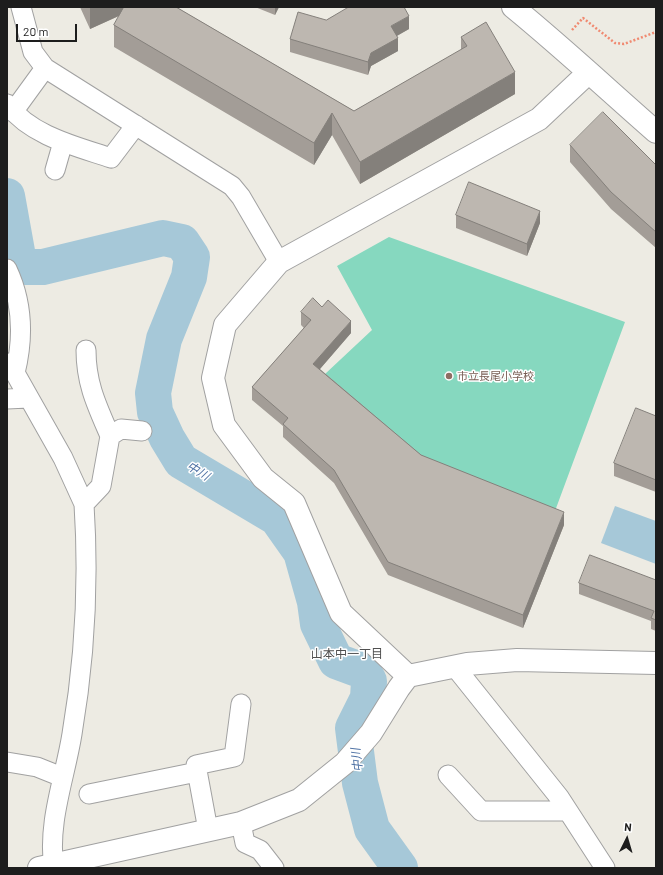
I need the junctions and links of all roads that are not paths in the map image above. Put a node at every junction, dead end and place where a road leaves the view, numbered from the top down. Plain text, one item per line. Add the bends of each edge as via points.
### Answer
1 (21, 7) edge
2 (513, 7) edge
3 (44, 68) junction
4 (588, 73) junction
5 (10, 108) edge
6 (136, 125) junction
7 (656, 132) edge
8 (63, 142) junction
9 (55, 170) dead end
10 (279, 262) junction
11 (7, 269) edge
12 (86, 350) dead end
13 (11, 368) edge
14 (28, 398) junction
15 (7, 399) edge
16 (142, 431) dead end
17 (110, 436) junction
18 (84, 504) junction
19 (656, 663) edge
20 (455, 667) junction
21 (408, 676) junction
22 (241, 704) dead end
23 (7, 762) edge
24 (197, 772) junction
25 (448, 775) dead end
26 (62, 777) junction
27 (89, 794) dead end
28 (568, 811) junction
29 (241, 823) junction
30 (208, 830) junction
31 (49, 867) edge
32 (274, 868) edge
33 (605, 868) edge

1 - 3 street via 33,52
2 - 4 street via 554,40
3 - 5 street
3 - 6 street
4 - 7 street
4 - 10 street via 539,119
5 - 8 street via 28,124
6 - 8 street via 111,158
6 - 10 street via 232,186
8 - 9 street
10 - 21 street via 225,325 213,378 224,425 263,478 294,503 341,613
11 - 13 street via 17,294 21,314 19,355
12 - 17 street via 89,385
13 - 14 street
14 - 15 street
14 - 18 street via 63,458
16 - 17 street via 121,429
17 - 18 street via 101,486
18 - 26 street via 84,648 72,735
19 - 20 street via 517,660
20 - 21 street
20 - 28 street
21 - 29 street via 370,733 345,763 299,800
22 - 24 street via 234,757 196,765
23 - 26 street via 37,766
24 - 27 street
24 - 30 street
25 - 28 street via 481,812
26 - 31 street
28 - 33 street
29 - 30 street
29 - 32 street via 244,843 260,850
30 - 31 street

